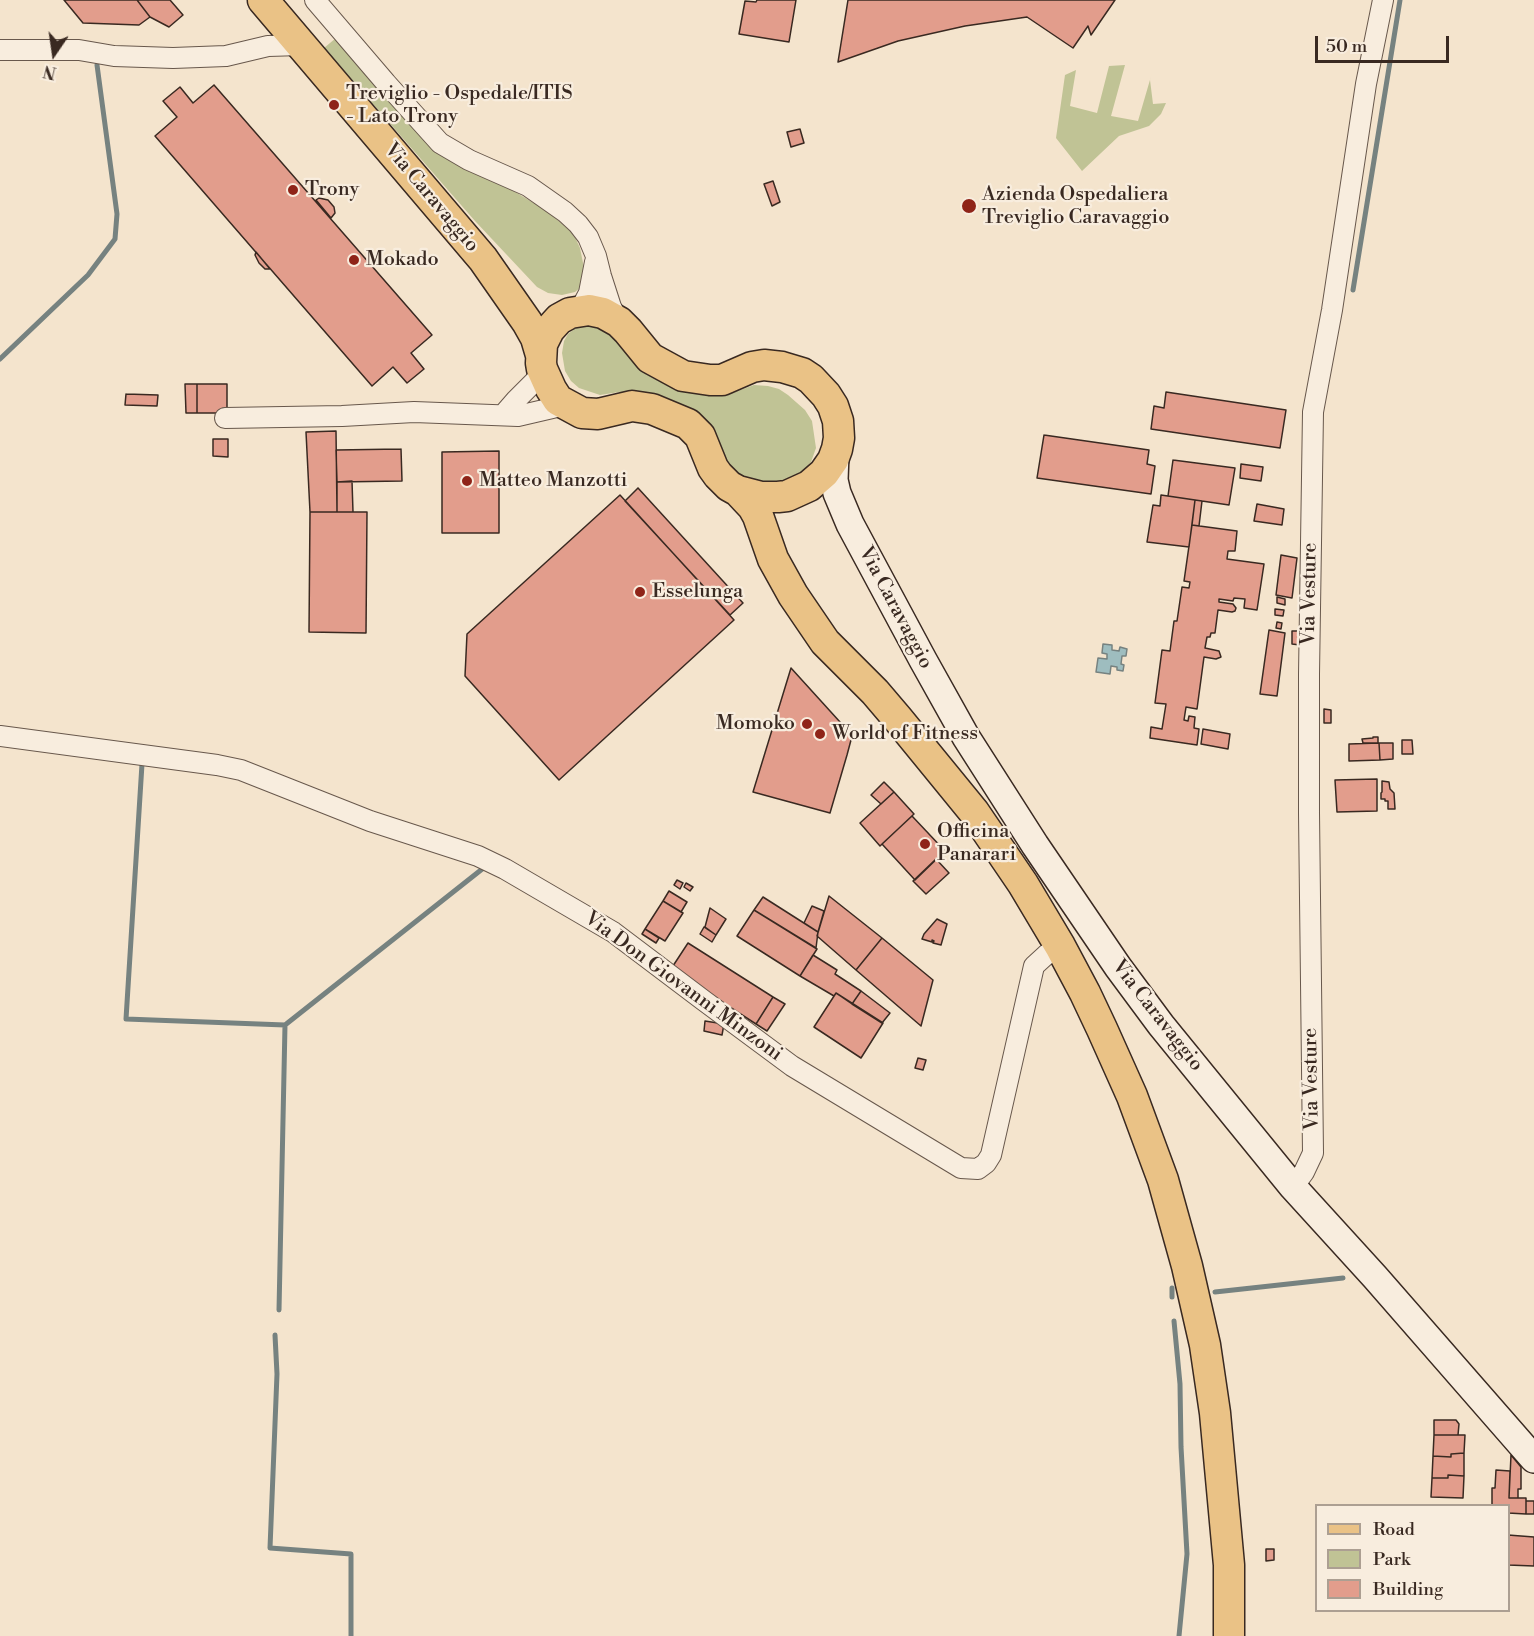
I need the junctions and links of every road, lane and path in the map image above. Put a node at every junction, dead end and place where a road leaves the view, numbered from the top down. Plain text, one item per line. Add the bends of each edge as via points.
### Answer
1 (262, 0) edge
2 (315, 0) edge
3 (1383, 0) edge
4 (275, 34) junction
5 (0, 50) edge
6 (596, 256) junction
7 (483, 259) junction
8 (575, 311) junction
9 (619, 322) junction
10 (542, 362) junction
11 (572, 409) junction
12 (503, 415) junction
13 (225, 418) dead end
14 (835, 454) junction
15 (801, 490) junction
16 (738, 491) junction
17 (850, 524) junction
18 (791, 592) junction
19 (0, 736) edge
20 (1060, 946) junction
21 (1293, 1187) junction
22 (1534, 1459) edge
23 (1229, 1636) edge

1 - 4 main road, Via Caravaggio
2 - 6 street via 440,143 528,186 565,212 588,237
3 - 21 street, Via Vesture via 1313,412 1309,782 1313,1153
4 - 5 street via 226,56 173,58 114,56 79,50
4 - 7 main road, Via Caravaggio via 301,45
6 - 8 street via 589,293
6 - 9 street
7 - 8 main road, Via Caravaggio via 531,304 545,310
7 - 10 main road, Via Caravaggio via 527,322
8 - 9 main road, Via Caravaggio via 589,309
8 - 10 main road via 549,330 542,344
9 - 14 main road, Via Caravaggio via 650,358 683,376 722,380 764,365 802,373 826,395 836,413 839,438
10 - 11 main road, Via Caravaggio via 558,400
10 - 12 street via 538,378
11 - 12 street, Via Caravaggio via 561,406 519,416
11 - 16 main road, Via Caravaggio via 598,414 632,406 652,409 688,424 700,436 718,476
12 - 13 street, Via Caravaggio via 414,412
14 - 15 main road, Via Caravaggio via 824,473
14 - 17 street, Via Caravaggio via 836,488
15 - 16 main road, Via Caravaggio via 778,497
15 - 17 street, Via Caravaggio via 822,496
15 - 18 main road, Via Caravaggio via 781,529 781,549
16 - 18 main road, Via Caravaggio via 758,516 773,559
17 - 21 street, Via Caravaggio via 966,737 1035,845 1161,1025
18 - 20 main road, Via Caravaggio via 825,642 875,692 974,812
19 - 20 street, Via Don Giovanni Minzoni via 241,770 370,821 478,856 613,932 792,1066 961,1168 978,1169 991,1155 1034,966
20 - 23 main road, Via Caravaggio via 1132,1096 1163,1180 1187,1266 1215,1413 1229,1565
21 - 22 street, Via Caravaggio

